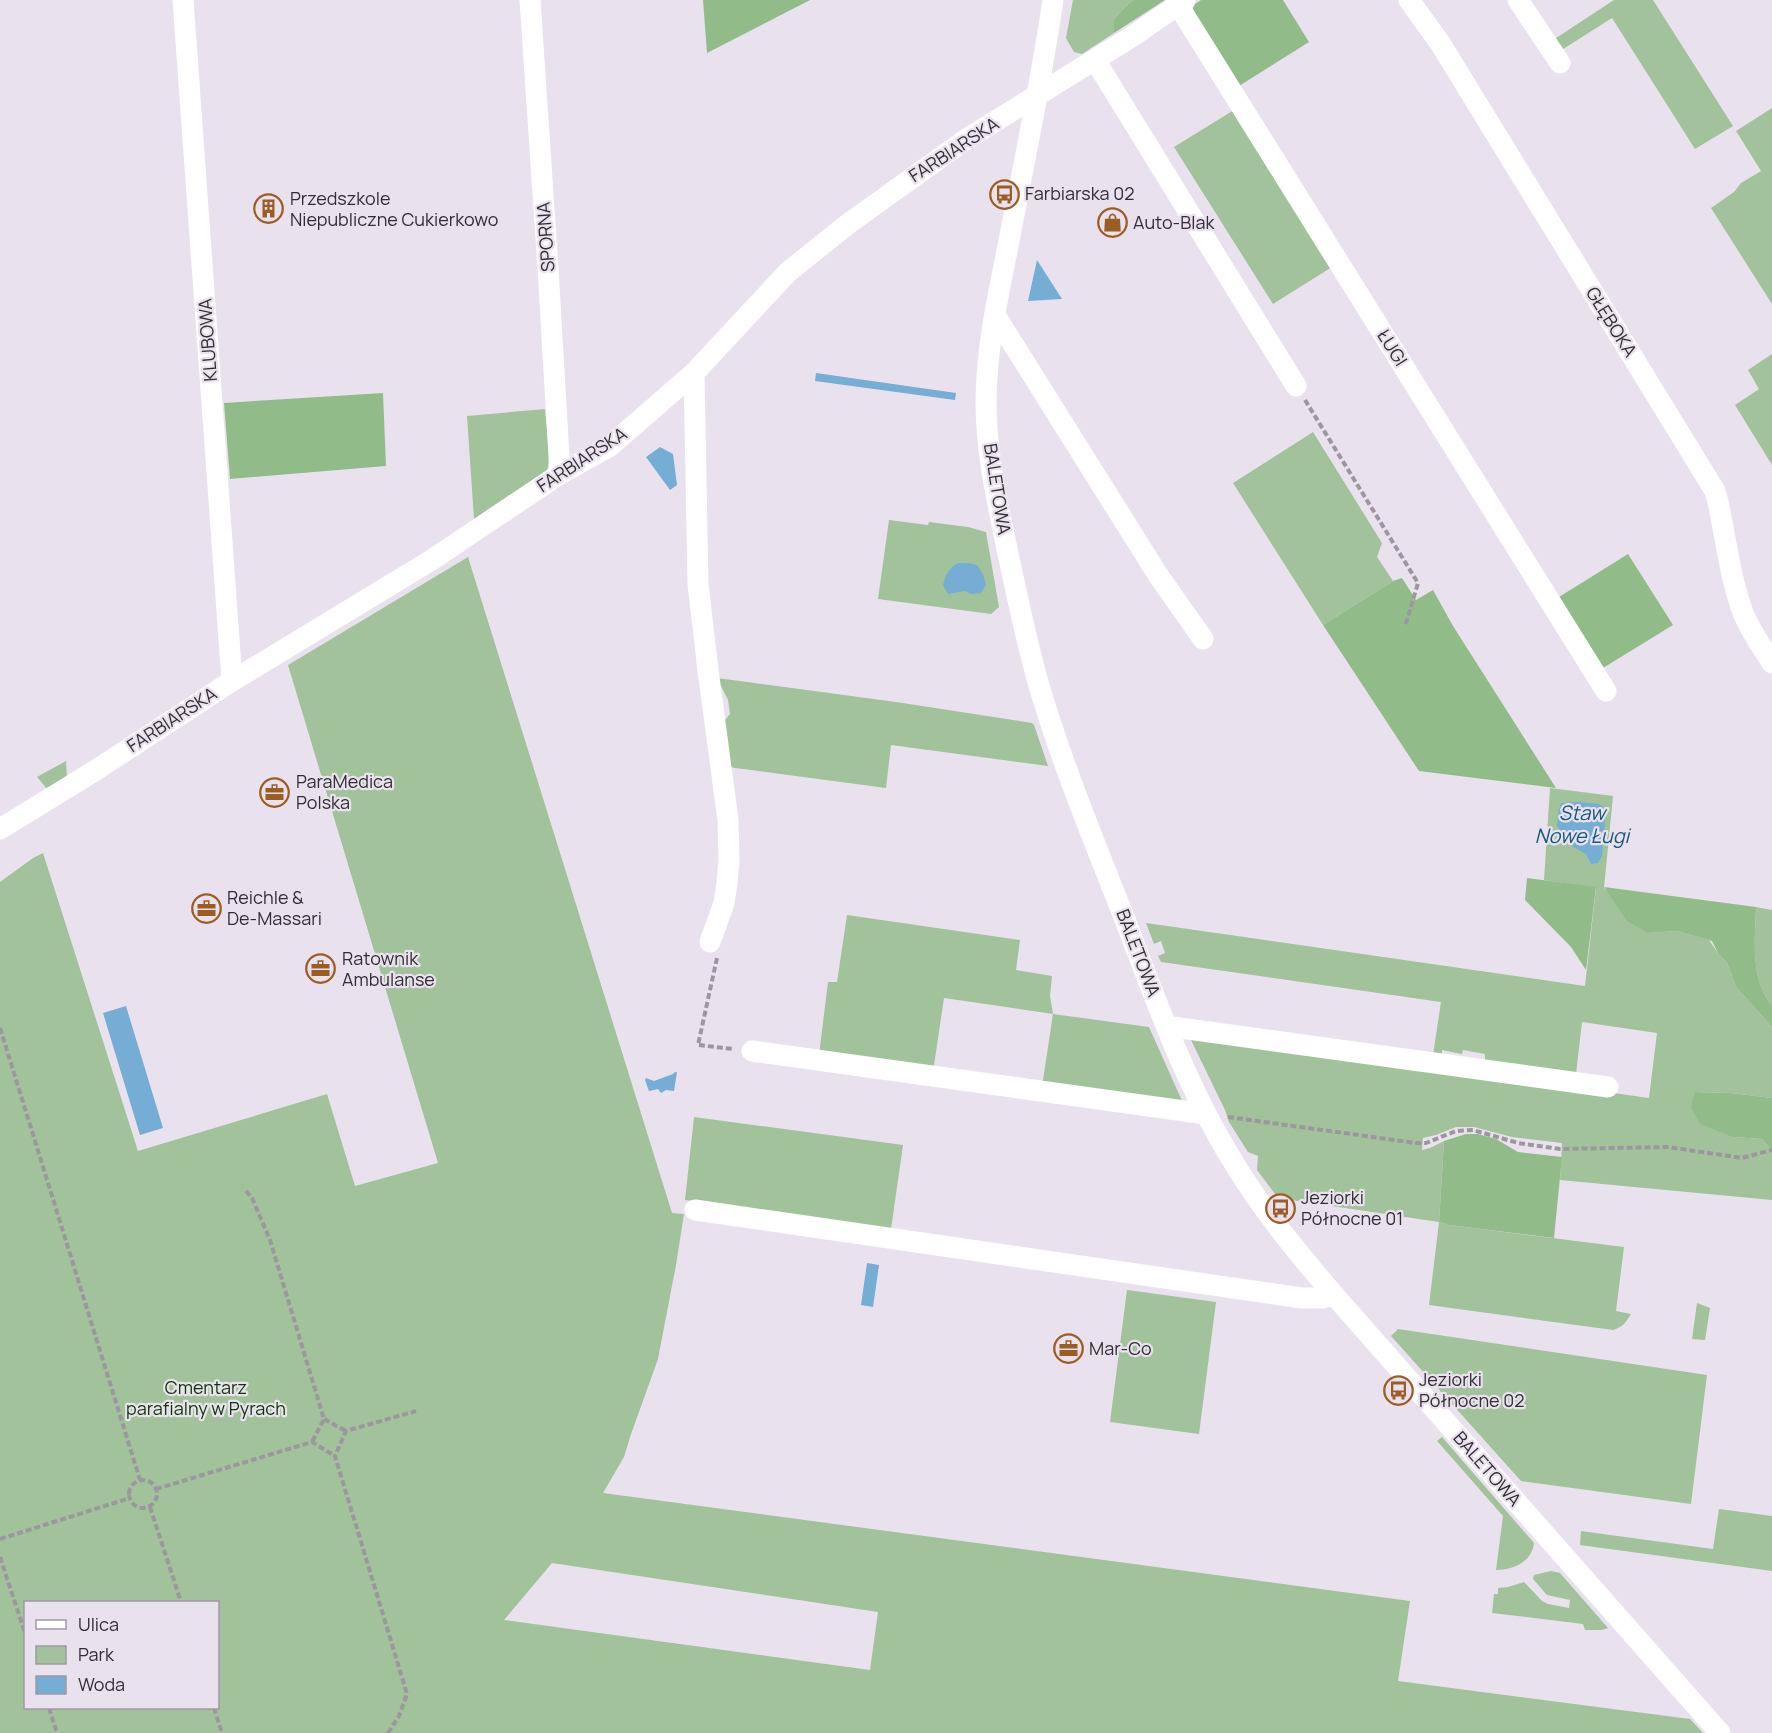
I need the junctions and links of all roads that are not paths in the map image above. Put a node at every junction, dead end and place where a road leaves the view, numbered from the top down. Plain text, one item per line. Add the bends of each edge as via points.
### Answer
1 (183, 0) edge
2 (530, 0) edge
3 (1053, 0) edge
4 (1409, 0) edge
5 (1518, 0) edge
6 (1181, 2) edge
7 (1095, 60) junction
8 (1560, 63) dead end
9 (1038, 96) junction
10 (995, 315) junction
11 (694, 373) junction
12 (1296, 386) road end
13 (560, 474) junction
14 (1203, 639) dead end
15 (1772, 663) edge
16 (232, 681) junction
17 (1606, 691) dead end
18 (0, 829) edge
19 (712, 936) road end
20 (1166, 1026) junction
21 (752, 1052) road end
22 (1608, 1087) dead end
23 (1206, 1114) junction
24 (695, 1210) dead end
25 (1334, 1295) junction
26 (1720, 1733) edge

1 - 16 street, KLUBOWA
2 - 13 street, SPORNA
3 - 9 street, BALETOWA
4 - 15 street, GŁĘBOKA via 1440,43 1714,491 1744,616
5 - 8 street
6 - 7 street, FARBIARSKA
6 - 17 street, ŁUGI
7 - 9 street, FARBIARSKA
7 - 12 street
9 - 10 street, BALETOWA
9 - 11 street, FARBIARSKA via 965,140 788,272
10 - 14 street via 1158,575
10 - 20 street, BALETOWA via 986,383 989,443 1001,522 1029,647 1079,803
11 - 13 street, FARBIARSKA via 610,446
11 - 19 street via 699,584 728,820 727,883
13 - 16 street, FARBIARSKA via 430,561
16 - 18 street, FARBIARSKA
20 - 22 street
20 - 23 street, BALETOWA
21 - 23 street
23 - 25 street, BALETOWA via 1268,1214
24 - 25 street via 1302,1298
25 - 26 street, BALETOWA

